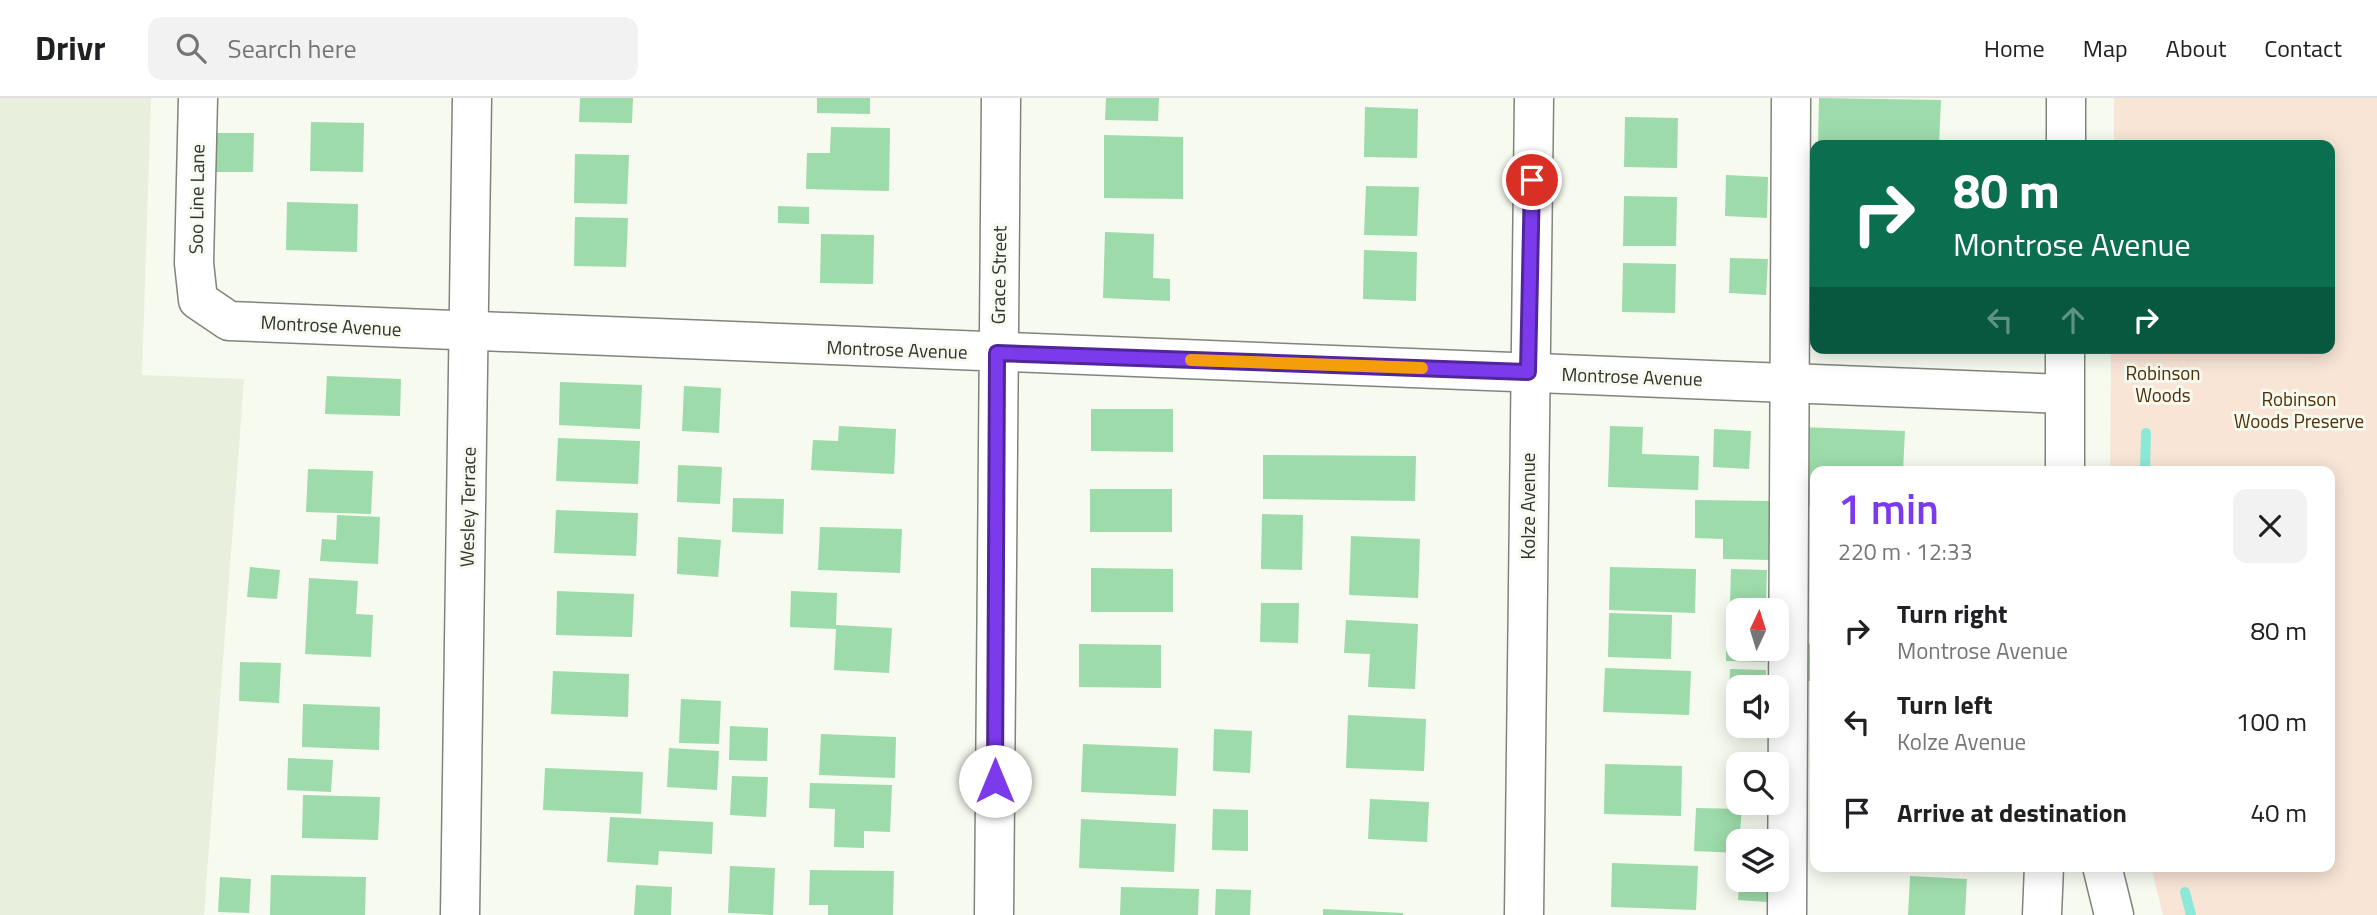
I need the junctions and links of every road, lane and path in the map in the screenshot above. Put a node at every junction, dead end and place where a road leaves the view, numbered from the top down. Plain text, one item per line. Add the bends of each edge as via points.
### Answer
1 (198, 98) edge
2 (472, 98) edge
3 (1001, 98) edge
4 (1534, 98) edge
5 (1791, 98) edge
6 (2066, 98) edge
7 (2066, 140) edge
8 (198, 300) joint
9 (469, 332) junction
10 (997, 353) junction
11 (2065, 354) edge
12 (1528, 372) junction
13 (1788, 382) junction
14 (2064, 394) junction
15 (2065, 466) edge
16 (2044, 872) edge
17 (2103, 872) edge
18 (460, 915) edge
19 (994, 915) edge
20 (1524, 915) edge
21 (1787, 915) edge
22 (2042, 915) edge
23 (2114, 915) edge

1 - 8 street, Soo Line Lane via 194,263
2 - 9 street, Wesley Terrace
3 - 10 street, Grace Street
4 - 12 street, Kolze Avenue
5 - 13 street
6 - 7 street
8 - 9 street, Montrose Avenue via 229,321
9 - 10 street, Montrose Avenue
9 - 18 street, Wesley Terrace
10 - 12 street, Montrose Avenue
10 - 19 street, Grace Street
11 - 14 street
12 - 13 street, Montrose Avenue
12 - 20 street, Kolze Avenue
13 - 14 street, Montrose Avenue
13 - 21 street
14 - 15 street
16 - 22 street
17 - 23 street

